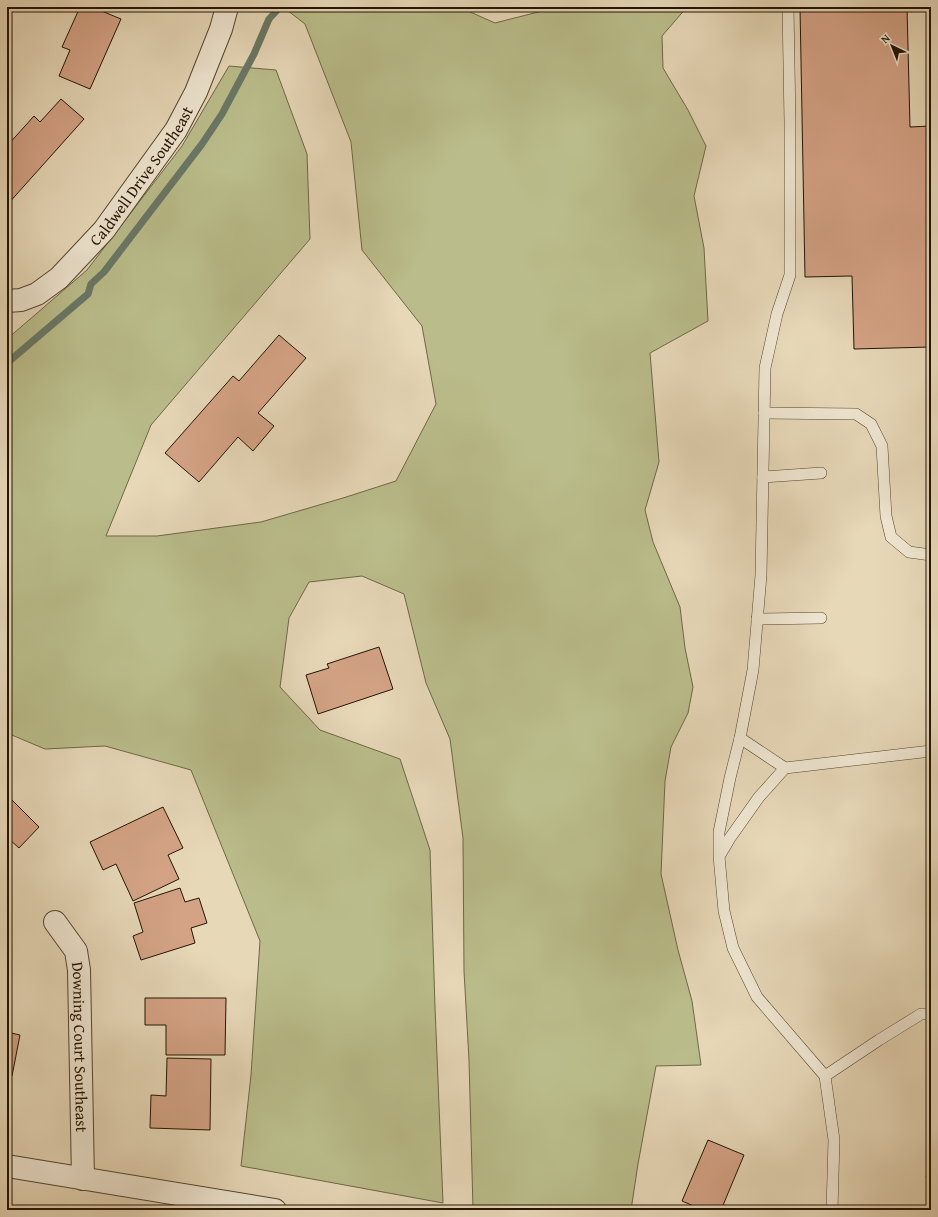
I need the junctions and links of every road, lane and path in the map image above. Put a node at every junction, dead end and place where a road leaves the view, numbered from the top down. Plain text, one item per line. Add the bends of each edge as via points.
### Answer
1 (227, 7) edge
2 (788, 7) edge
3 (7, 301) edge
4 (764, 414) junction
5 (821, 472) dead end
6 (763, 476) junction
7 (931, 555) edge
8 (821, 618) dead end
9 (757, 619) junction
10 (740, 738) junction
11 (931, 751) edge
12 (785, 768) junction
13 (719, 856) junction
14 (55, 922) dead end
15 (931, 1014) edge
16 (825, 1076) junction
17 (7, 1166) edge
18 (83, 1179) junction
19 (275, 1210) edge
20 (832, 1210) edge

1 - 3 street, Caldwell Drive Southeast via 196,92 176,130 104,230 59,278 37,294 21,300
2 - 4 lane via 790,275 777,314 765,368
4 - 6 lane
4 - 7 lane via 856,414 871,424 882,446 886,516 891,537 909,552
5 - 6 lane
6 - 9 lane via 762,575
8 - 9 lane
9 - 10 lane via 753,670
10 - 12 lane
10 - 13 lane via 719,832
11 - 12 lane
12 - 13 lane via 759,797
13 - 16 lane via 724,911 733,948 757,997
14 - 18 street, Downing Court Southeast via 76,951 79,970
15 - 16 lane via 921,1014
16 - 20 lane via 834,1140
17 - 18 street
18 - 19 street

